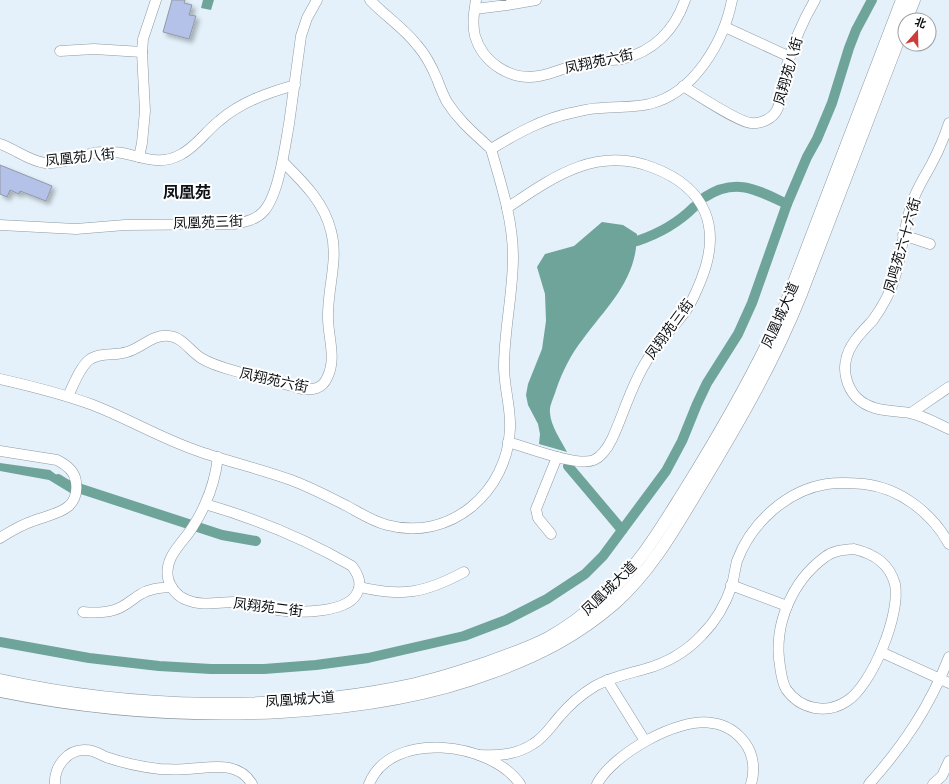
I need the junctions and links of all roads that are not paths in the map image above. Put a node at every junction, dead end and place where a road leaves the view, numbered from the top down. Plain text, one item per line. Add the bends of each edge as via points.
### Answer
1 (156, 0) edge
2 (317, 0) edge
3 (370, 0) edge
4 (536, 0) edge
5 (685, 0) edge
6 (732, 0) edge
7 (815, 0) edge
8 (902, 0) edge
9 (914, 0) edge
10 (476, 4) edge
11 (909, 12) edge
12 (725, 27) junction
13 (897, 44) edge
14 (60, 51) dead end
15 (142, 52) junction
16 (790, 57) junction
17 (295, 85) junction
18 (683, 86) junction
19 (949, 123) edge
20 (0, 144) edge
21 (491, 149) junction
22 (139, 157) junction
23 (283, 162) junction
24 (507, 208) junction
25 (0, 225) edge
26 (903, 235) junction
27 (930, 244) dead end
28 (0, 379) edge
29 (949, 387) edge
30 (68, 396) junction
31 (911, 413) junction
32 (949, 429) edge
33 (508, 442) junction
34 (0, 451) edge
35 (218, 457) junction
36 (557, 457) junction
37 (205, 504) junction
38 (551, 534) dead end
39 (0, 538) edge
40 (949, 544) edge
41 (464, 572) dead end
42 (732, 585) junction
43 (172, 587) junction
44 (360, 588) junction
45 (787, 606) junction
46 (83, 612) dead end
47 (881, 652) junction
48 (949, 657) edge
49 (0, 680) edge
50 (607, 680) junction
51 (945, 681) edge
52 (0, 691) edge
53 (645, 741) junction
54 (479, 755) junction
55 (949, 761) edge
56 (55, 784) edge
57 (252, 784) edge
58 (369, 784) edge
59 (520, 784) edge
60 (597, 784) edge
61 (751, 784) edge
62 (869, 784) edge
63 (933, 784) edge

1 - 15 street via 143,39
2 - 17 street, 凤凰苑三街 via 301,36
3 - 21 street via 417,45 432,68 441,91 453,111
4 - 10 street via 507,6
5 - 10 street, 凤翔苑六街 via 673,26 650,48 636,55 620,60 579,64 539,76 525,77 499,69 480,49 473,22
6 - 12 street
7 - 16 street, 凤翔苑八街 via 803,22
8 - 49 main road, 凤凰城大道 via 783,311 738,402 642,556 625,577 570,625 527,648 456,673 417,684 340,696 246,703 166,702 100,696
9 - 11 main road
12 - 16 street
12 - 18 street via 708,60
13 - 52 main road, 凤凰城大道 via 801,294 770,363 722,450 672,534 654,559 621,597 571,637 542,653 470,681 432,692 351,706 276,712 187,714 107,708
14 - 15 street via 94,49
15 - 22 street via 145,111
16 - 18 street, 凤翔苑八街 via 780,102 776,110 763,122 750,123 738,118
17 - 22 street, 凤凰苑八街 via 243,103 218,121 191,148 172,159 155,161
17 - 23 street, 凤凰苑三街
18 - 21 street via 668,97 650,104 592,109 541,122
19 - 26 street, 凤鸣苑六十六街 via 912,201
20 - 22 street, 凤凰苑八街 via 45,163 64,162 101,152 119,152
21 - 24 street
23 - 25 street, 凤凰苑三街 via 268,206 257,218 247,222 125,225 76,230
23 - 30 street, 凤翔苑六街 via 308,187 325,214 331,230 334,260 328,299 328,320 332,359 330,373 324,384 312,390 302,389 227,369 207,362 176,337 161,336 128,352 101,355 89,360
24 - 33 street via 513,254 504,367 510,428
24 - 36 street, 凤翔苑三街 via 565,172 591,163 622,160 655,168 678,180 692,191 709,221 709,253 697,290 687,309 642,367 608,446 600,456 587,462
26 - 27 street
26 - 31 street, 凤鸣苑六十六街 via 896,272 887,296 874,318 850,348 845,373 848,385 855,396 865,404 877,409
28 - 30 street
29 - 31 street
30 - 35 street via 199,452
31 - 32 street
33 - 35 street via 497,477 474,506 459,516 423,528 386,525 304,484
33 - 36 street, 凤翔苑三街
34 - 39 street via 57,460 72,471 77,487 75,498 62,511 25,524
35 - 37 street
36 - 38 street via 536,509 538,518
37 - 43 street via 170,559 168,578
37 - 44 street via 281,530 329,553 352,566 360,580
40 - 42 street via 929,516 912,502 892,491 848,482 826,484 804,490 782,502 763,519 748,538 737,561
41 - 44 street via 445,583 424,590 403,593
42 - 45 street
42 - 50 street via 724,606 714,621 690,646 660,664
43 - 44 street, 凤翔苑二街 via 186,600 195,603 238,602 277,610 305,612 345,605 352,601
43 - 46 street via 142,593 116,609 100,613
45 - 47 street via 778,640 778,658 785,687 792,697 802,704 826,709 848,701 866,679
45 - 47 street via 799,584 826,556 847,549 868,552 890,571 895,585 893,613
47 - 51 street
48 - 51 street
50 - 53 street
50 - 54 street via 576,700 533,744 516,752 498,756
51 - 62 street via 909,736
53 - 60 street via 613,765
53 - 61 street via 670,730 696,723 711,722 726,727 739,735 748,748 753,762
54 - 58 street via 440,748 405,752 379,768
54 - 59 street via 514,775
55 - 63 street via 942,776
56 - 57 street via 58,767 64,758 73,752 84,750 95,751 131,764 159,769 234,769

